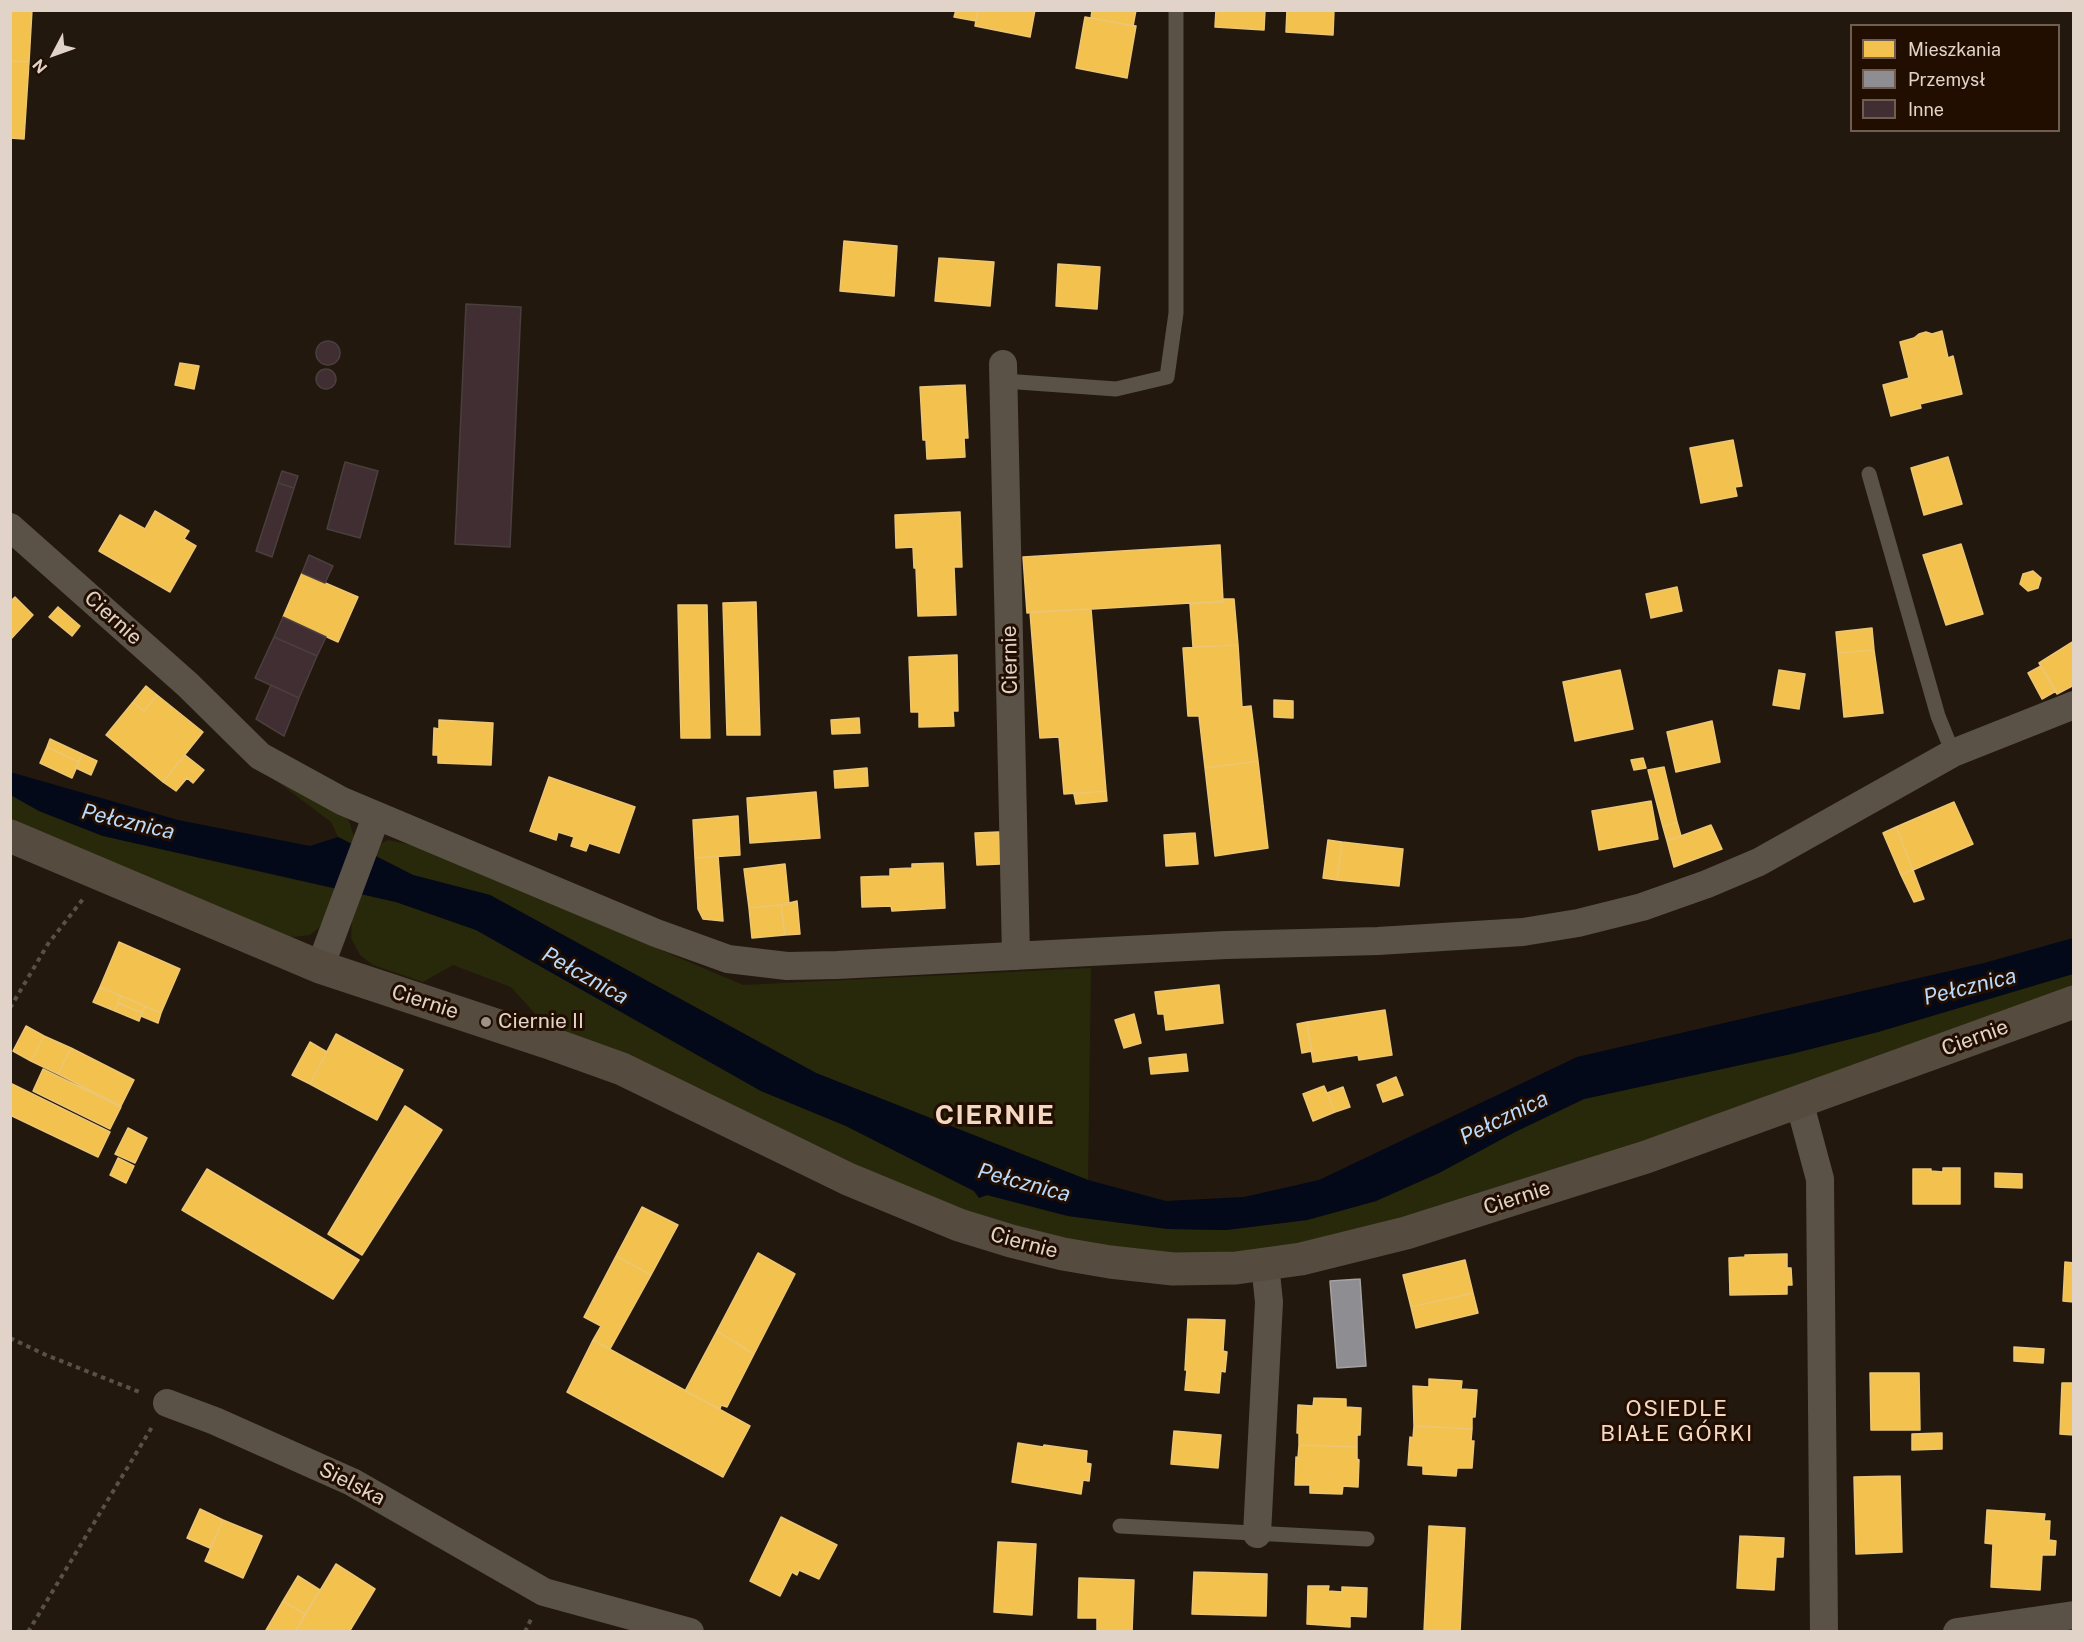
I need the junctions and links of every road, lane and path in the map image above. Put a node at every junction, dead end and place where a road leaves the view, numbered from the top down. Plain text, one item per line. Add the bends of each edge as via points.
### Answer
1 (1176, 10) edge
2 (1003, 372) joint
3 (1869, 474) dead end
4 (10, 527) edge
5 (2073, 705) edge
6 (1953, 753) junction
7 (376, 817) junction
8 (10, 836) edge
9 (100, 874) junction
10 (1016, 956) junction
11 (320, 967) junction
12 (2073, 1002) edge
13 (10, 1008) edge
14 (1799, 1101) junction
15 (1265, 1264) junction
16 (10, 1338) edge
17 (167, 1403) junction
18 (1120, 1526) dead end
19 (1257, 1534) junction
20 (1367, 1539) dead end
21 (2073, 1615) edge
22 (28, 1632) edge
23 (690, 1632) edge
24 (1824, 1632) edge
25 (1957, 1632) edge

1 - 2 lane via 1176,313 1167,377 1116,388
2 - 10 street, Ciernie
3 - 6 lane via 1938,716
4 - 7 street, Ciernie via 188,685 260,756
5 - 6 street, Ciernie
6 - 10 street, Ciernie via 1759,862 1642,908 1578,923 1523,932 1423,938
7 - 10 street, Ciernie via 728,959 807,966
7 - 11 street
8 - 9 street, Ciernie
9 - 11 street, Ciernie
9 - 13 path via 48,944
11 - 15 street, Ciernie via 622,1069 848,1179 959,1225 1042,1249 1110,1262 1173,1269
12 - 14 street, Ciernie
14 - 15 street, Ciernie via 1646,1157 1406,1233
14 - 24 street via 1820,1179
15 - 19 street via 1269,1302
16 - 17 path
17 - 22 path
17 - 23 street, Sielska via 352,1482 544,1592
18 - 19 lane
19 - 20 lane
21 - 25 street

